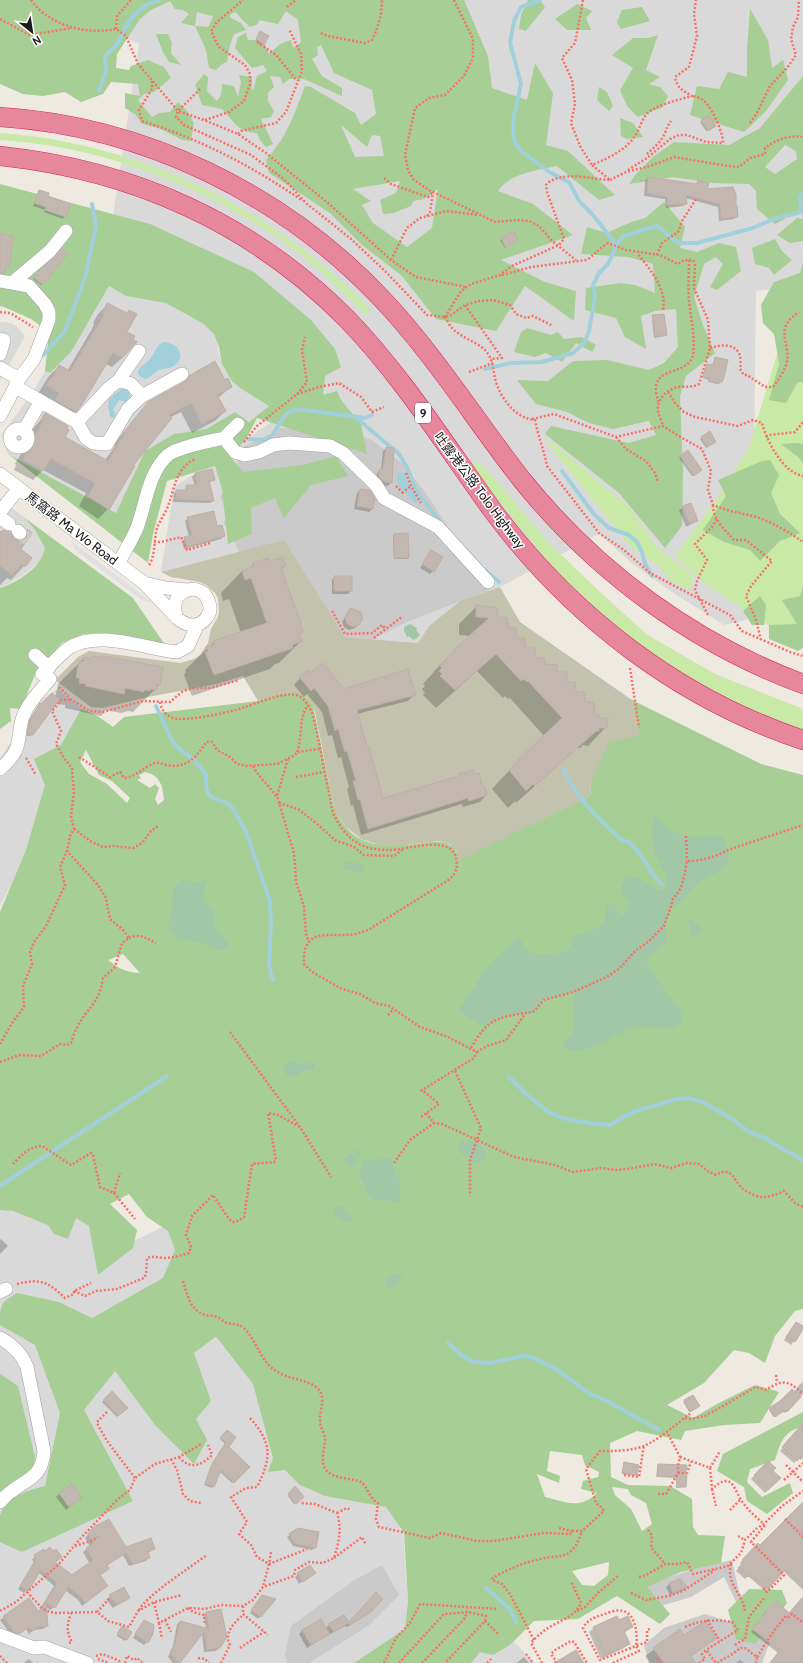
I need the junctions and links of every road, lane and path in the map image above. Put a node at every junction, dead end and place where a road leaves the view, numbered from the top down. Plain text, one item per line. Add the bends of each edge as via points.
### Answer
1 (31, 0) edge
2 (131, 0) edge
3 (243, 0) edge
4 (296, 0) edge
5 (382, 0) edge
6 (454, 0) edge
7 (583, 0) edge
8 (696, 0) edge
9 (799, 0) edge
10 (287, 7) dead end
11 (0, 19) edge
12 (72, 28) junction
13 (117, 29) junction
14 (289, 29) dead end
15 (321, 33) dead end
16 (257, 42) dead end
17 (152, 80) junction
18 (297, 82) junction
19 (200, 89) dead end
20 (692, 96) junction
21 (178, 111) junction
22 (0, 117) edge
23 (204, 120) junction
24 (670, 121) dead end
25 (750, 123) dead end
26 (238, 134) junction
27 (803, 137) edge
28 (647, 154) dead end
29 (0, 156) edge
30 (592, 165) junction
31 (624, 173) junction
32 (384, 178) dead end
33 (610, 180) junction
34 (433, 192) junction
35 (696, 199) dead end
36 (307, 204) junction
37 (426, 216) junction
38 (480, 216) junction
39 (66, 231) dead end
40 (559, 246) junction
41 (638, 251) junction
42 (657, 255) junction
43 (391, 260) junction
44 (576, 260) junction
45 (689, 260) junction
46 (500, 275) junction
47 (6, 282) edge
48 (466, 287) junction
49 (466, 305) junction
50 (663, 310) dead end
51 (0, 312) edge
52 (799, 312) dead end
53 (445, 317) junction
54 (553, 326) dead end
55 (43, 334) junction
56 (305, 337) dead end
57 (0, 339) edge
58 (710, 348) junction
59 (139, 351) dead end
60 (0, 354) edge
61 (490, 359) junction
62 (493, 363) junction
63 (0, 368) edge
64 (469, 372) dead end
65 (182, 374) dead end
66 (119, 380) junction
67 (18, 383) junction
68 (668, 392) junction
69 (297, 394) junction
70 (142, 396) junction
71 (41, 401) junction
72 (658, 403) junction
73 (384, 407) dead end
74 (0, 416) edge
75 (529, 420) junction
76 (77, 422) junction
77 (803, 422) edge
78 (238, 424) dead end
79 (663, 426) junction
80 (24, 430) dead end
81 (616, 437) junction
82 (766, 437) junction
83 (224, 438) junction
84 (234, 450) junction
85 (198, 458) dead end
86 (406, 473) dead end
87 (0, 474) edge
88 (803, 476) edge
89 (658, 482) dead end
90 (410, 486) junction
91 (19, 488) junction
92 (403, 492) dead end
93 (713, 505) junction
94 (423, 506) dead end
95 (0, 512) edge
96 (717, 519) junction
97 (154, 542) junction
98 (803, 542) edge
99 (210, 543) dead end
100 (118, 563) junction
101 (149, 565) dead end
102 (488, 582) dead end
103 (144, 583) junction
104 (188, 590) junction
105 (332, 611) dead end
106 (708, 615) dead end
107 (403, 616) dead end
108 (177, 618) junction
109 (198, 624) junction
110 (386, 629) junction
111 (374, 638) dead end
112 (762, 640) junction
113 (35, 655) dead end
114 (803, 656) edge
115 (630, 667) dead end
116 (49, 673) junction
117 (239, 680) dead end
118 (803, 684) edge
119 (72, 700) junction
120 (160, 702) junction
121 (308, 704) junction
122 (639, 728) dead end
123 (803, 740) edge
124 (320, 749) junction
125 (15, 751) junction
126 (297, 752) junction
127 (79, 757) dead end
128 (288, 758) junction
129 (253, 766) junction
130 (0, 769) edge
131 (324, 772) junction
132 (36, 775) dead end
133 (296, 777) dead end
134 (276, 796) junction
135 (279, 802) junction
136 (803, 825) edge
137 (158, 826) dead end
138 (74, 829) junction
139 (686, 836) dead end
140 (402, 850) junction
141 (68, 851) junction
142 (687, 861) junction
143 (129, 938) junction
144 (309, 942) junction
145 (156, 943) dead end
146 (394, 1009) junction
147 (526, 1013) junction
148 (388, 1015) dead end
149 (230, 1032) dead end
150 (0, 1044) edge
151 (471, 1048) junction
152 (477, 1052) junction
153 (0, 1062) edge
154 (455, 1071) junction
155 (422, 1090) junction
156 (418, 1092) dead end
157 (426, 1113) junction
158 (421, 1117) dead end
159 (434, 1123) junction
160 (300, 1127) junction
161 (478, 1140) junction
162 (394, 1163) dead end
163 (13, 1164) dead end
164 (120, 1173) dead end
165 (331, 1177) dead end
166 (114, 1193) junction
167 (470, 1196) dead end
168 (803, 1207) edge
169 (134, 1219) dead end
170 (183, 1281) dead end
171 (91, 1283) dead end
172 (3, 1291) edge
173 (74, 1291) junction
174 (0, 1338) edge
175 (776, 1375) dead end
176 (777, 1383) junction
177 (803, 1394) edge
178 (107, 1412) dead end
179 (691, 1413) dead end
180 (250, 1418) dead end
181 (684, 1418) junction
182 (667, 1432) junction
183 (201, 1444) dead end
184 (208, 1445) dead end
185 (644, 1445) junction
186 (720, 1451) dead end
187 (179, 1457) junction
188 (680, 1457) junction
189 (171, 1459) junction
190 (691, 1462) junction
191 (803, 1463) edge
192 (786, 1465) dead end
193 (710, 1468) junction
194 (793, 1472) junction
195 (678, 1473) junction
196 (624, 1475) dead end
197 (135, 1478) junction
198 (784, 1480) dead end
199 (803, 1482) edge
200 (712, 1489) junction
201 (803, 1491) edge
202 (658, 1494) dead end
203 (741, 1499) junction
204 (0, 1502) edge
205 (201, 1503) dead end
206 (300, 1503) dead end
207 (716, 1506) dead end
208 (350, 1510) dead end
209 (730, 1510) dead end
210 (336, 1513) junction
211 (785, 1519) dead end
212 (768, 1520) junction
213 (764, 1524) junction
214 (559, 1528) dead end
215 (648, 1530) dead end
216 (572, 1531) junction
217 (582, 1531) junction
218 (738, 1536) dead end
219 (98, 1537) dead end
220 (803, 1537) edge
221 (746, 1540) junction
222 (366, 1545) dead end
223 (74, 1546) junction
224 (307, 1549) dead end
225 (271, 1552) dead end
226 (207, 1555) dead end
227 (334, 1558) junction
228 (269, 1564) junction
229 (665, 1564) junction
230 (731, 1564) junction
231 (716, 1570) junction
232 (619, 1575) dead end
233 (639, 1577) dead end
234 (571, 1581) dead end
235 (263, 1587) junction
236 (762, 1588) dead end
237 (27, 1592) junction
238 (631, 1593) dead end
239 (182, 1595) dead end
240 (109, 1598) dead end
241 (764, 1598) dead end
242 (154, 1602) junction
243 (243, 1606) junction
244 (188, 1608) junction
245 (468, 1608) junction
246 (498, 1609) dead end
247 (0, 1611) edge
248 (138, 1611) junction
249 (745, 1611) dead end
250 (97, 1612) junction
251 (468, 1612) junction
252 (575, 1612) junction
253 (71, 1614) junction
254 (244, 1614) junction
255 (165, 1620) junction
256 (707, 1620) junction
257 (485, 1621) junction
258 (159, 1623) junction
259 (803, 1623) edge
260 (205, 1625) dead end
261 (685, 1627) dead end
262 (650, 1629) dead end
263 (171, 1632) dead end
264 (264, 1632) junction
265 (0, 1635) edge
266 (268, 1635) dead end
267 (499, 1635) dead end
268 (162, 1640) dead end
269 (534, 1640) junction
270 (720, 1641) junction
271 (72, 1642) dead end
272 (735, 1645) dead end
273 (636, 1646) junction
274 (240, 1648) dead end
275 (706, 1650) junction
276 (526, 1654) dead end
277 (98, 1655) dead end
278 (0, 1656) edge
279 (757, 1657) junction
280 (198, 1658) dead end
281 (657, 1658) dead end
282 (491, 1659) dead end
283 (7, 1663) edge
284 (87, 1663) edge
285 (121, 1663) edge
286 (125, 1663) edge
287 (143, 1663) edge
288 (209, 1663) edge
289 (221, 1663) edge
290 (384, 1663) edge
291 (398, 1663) edge
292 (422, 1663) edge
293 (445, 1663) edge
294 (487, 1663) edge
295 (533, 1663) edge
296 (542, 1663) edge
297 (555, 1663) edge
298 (587, 1663) edge
299 (613, 1663) edge
300 (660, 1663) edge
301 (699, 1663) edge
302 (717, 1663) edge
303 (756, 1663) edge

1 - 12 path via 55,20
2 - 13 path via 117,16
3 - 23 path via 217,22 212,31 219,47 245,65 250,74 250,84 244,101 228,112
4 - 10 path
5 - 15 path via 378,28 372,40 366,42
6 - 34 path via 473,39 473,58 464,76 445,95 429,98 415,108 405,155 408,170 414,180
7 - 30 path via 575,43 562,58 572,80 575,104 571,123 580,146
8 - 20 path via 694,14 697,36 689,67 675,77 679,88
9 - 25 path via 798,17 792,27 791,39 796,55 770,86
11 - 12 path via 30,35
12 - 13 path via 95,32
13 - 17 path via 126,36 138,64
14 - 18 path via 301,54 302,71
16 - 18 path via 276,55
17 - 21 path
17 - 36 path via 152,89 139,110 142,121 193,139 240,162
18 - 26 path via 286,112 276,123 241,131
19 - 21 path
20 - 30 path via 648,112 626,147
20 - 31 path via 706,103 722,132 723,143 706,142 687,135 679,135
21 - 23 path
21 - 36 path via 176,117 184,125 251,155 284,179
22 - 118 highway via 82,129 147,147 236,186 294,222 349,266 397,315 522,480 552,515 596,559 640,595 686,627 744,659
23 - 26 path
24 - 28 path via 662,138
26 - 43 path via 328,203
27 - 31 path via 783,138 765,148 765,154 750,158 739,166 674,157
29 - 123 highway, 吐露港公路 Tolo Highway / 9 via 63,165 149,190 214,219 274,257 326,298 364,337 409,392 516,540 585,612 625,645 676,680 737,714
30 - 33 path
31 - 33 path
32 - 34 path via 391,184 428,197
33 - 40 path via 569,176 551,179 546,185 564,239
34 - 37 path via 430,212
34 - 38 path
35 - 42 path via 678,232 662,243
36 - 53 path via 365,252 427,314
37 - 38 path via 446,211
37 - 43 path via 407,228
38 - 40 path via 495,222 529,221 539,226
39 - 47 street via 50,251
40 - 44 path
40 - 46 path via 512,266
41 - 42 path
41 - 44 path via 626,250 608,243 587,260
41 - 50 path via 656,279 662,294
42 - 45 path via 678,264
43 - 48 path via 416,277
44 - 46 path
45 - 58 path via 693,260 695,264 694,288 708,320
45 - 72 path via 688,298 693,357 682,368 660,377 656,387
46 - 48 path
47 - 55 street via 29,286 45,304 49,320
48 - 53 path via 454,300
49 - 53 path
49 - 54 path via 493,300 510,305 516,314 526,318 532,316
49 - 61 path via 502,358
51 - 55 path via 10,313
52 - 58 path via 789,318 784,330 786,368 773,387 765,388 748,375 744,375 740,369 742,359 738,352 729,346 719,345
53 - 61 path via 452,328 473,340
55 - 67 street via 34,360
56 - 69 path via 302,350 307,382
57 - 60 street via 4,340
58 - 68 path via 699,384 693,388 677,387
59 - 66 street
61 - 62 path
62 - 64 path
62 - 75 path via 496,384 502,395 517,414
63 - 67 street
65 - 70 street
66 - 70 street via 131,384
66 - 76 street
67 - 71 street
67 - 74 street
68 - 72 path
68 - 82 path via 684,412 695,417 738,426 753,420 762,423
69 - 73 path via 338,383 361,397 372,412
69 - 84 path via 257,426
70 - 76 street via 128,409 107,444 93,444 86,438
71 - 76 street
71 - 80 street
72 - 79 path
75 - 81 path via 554,414
75 - 112 path via 535,420 548,466 599,534 624,550 650,573 730,615 742,631
77 - 82 path via 795,432
78 - 83 street
79 - 81 path
79 - 93 path via 702,449 711,470 708,490
81 - 89 path via 626,448 646,462 655,473
82 - 88 path via 779,458 797,475
83 - 84 street
83 - 100 street via 195,444 169,454 150,482 136,528
84 - 102 street via 245,455 273,445 289,443 330,446 343,453 376,485 384,498 438,527
85 - 97 path via 182,469 176,478
86 - 90 path
87 - 91 street, 馬窩路 Ma Wo Road
90 - 92 path
90 - 94 path
91 - 95 street
91 - 100 street, 馬窩路 Ma Wo Road
93 - 96 path
93 - 98 path via 757,517
96 - 106 path via 695,544 707,560 695,590
96 - 112 path via 734,540 746,540 772,561 746,596
97 - 99 path via 181,537 187,550
97 - 101 path
100 - 103 street, 馬窩路 Ma Wo Road
103 - 104 street, 馬窩路 Ma Wo Road
103 - 108 street, 馬窩路 Ma Wo Road
104 - 108 street via 178,595 175,601
104 - 109 street, 馬窩路 Ma Wo Road via 200,591 208,600 210,611
105 - 110 path via 345,634 372,633 382,625
107 - 110 path
108 - 109 street, 馬窩路 Ma Wo Road via 186,624
109 - 116 street, 馬窩路 Ma Wo Road via 188,646 182,651 95,639 68,648
110 - 111 path
112 - 114 path
113 - 116 street
115 - 122 path
116 - 119 path
116 - 125 street, 馬窩路 Ma Wo Road via 40,692 30,701 24,714
117 - 120 path via 211,688 184,691 170,702
119 - 120 path via 89,711 103,712 143,702
119 - 138 path via 61,700 52,711 61,730 56,744 72,768 74,792 71,816
120 - 121 path via 167,715 185,719 244,708 271,698 294,695
121 - 124 path via 315,722
121 - 126 path via 303,713
124 - 126 path
124 - 131 path
125 - 130 street
125 - 132 path
126 - 128 path
127 - 129 path via 110,777 120,772 124,778 130,778 157,762 168,766 190,762 206,742 212,742 217,750 237,764
128 - 129 path via 278,764
128 - 134 path
129 - 134 path via 259,778
131 - 133 path
131 - 140 path via 334,816 347,835 368,847
134 - 135 path
135 - 140 path via 298,809 335,840 354,847 364,855 394,856
135 - 144 path via 294,853 296,881 304,907
136 - 142 path via 700,860
137 - 138 path via 142,843 133,848 103,847
138 - 141 path via 70,836
139 - 142 path
140 - 144 path via 427,845 442,845 449,848 454,852 456,859 455,873 447,881 368,930 356,934 320,935
141 - 143 path via 98,885 106,898 110,919
141 - 150 path via 60,867 65,885 46,926 30,952 32,964 23,986 24,1007
142 - 147 path via 683,885 673,898 664,926 648,942 607,977 573,992 544,1000 533,1012
143 - 145 path via 135,935 143,936
143 - 153 path via 122,943 115,966 103,978 101,991 77,1027 71,1043 60,1044 41,1056 19,1055
144 - 146 path via 304,952 304,964 312,972 342,989
146 - 148 path
146 - 151 path via 420,1027
147 - 151 path via 498,1018 486,1026
147 - 152 path via 506,1040
149 - 160 path
151 - 152 path
152 - 154 path via 474,1058
154 - 155 path
154 - 161 path via 481,1128
155 - 156 path
155 - 157 path via 438,1104
157 - 158 path
157 - 159 path
159 - 161 path
159 - 162 path via 410,1140
160 - 165 path
160 - 173 path via 278,1115 268,1113 276,1160 252,1164 244,1217 233,1222 213,1195 192,1216 186,1235 191,1247 189,1253 179,1257 147,1258 144,1278 131,1285 96,1291 84,1296
161 - 167 path via 470,1160
161 - 168 path via 514,1157 555,1165 572,1172 602,1168 628,1169 654,1164 671,1168 699,1164 716,1175 721,1171 728,1172 742,1188 760,1197 784,1191 795,1203
163 - 166 path via 21,1155 36,1146 42,1146 71,1165 91,1153 100,1187
164 - 166 path
166 - 169 path
170 - 216 path via 193,1307 204,1315 217,1317 224,1322 237,1323 243,1327 264,1360 274,1370 316,1387 320,1392 323,1404 320,1420 325,1438 323,1461 327,1471 364,1485 378,1504 376,1519 379,1527 430,1538 441,1533 477,1541 570,1534
171 - 173 path
172 - 173 path via 18,1284 33,1282 48,1283 65,1298 74,1294
174 - 204 street via 16,1349 27,1368 44,1451 42,1464 35,1476 11,1491
175 - 176 path
176 - 177 path via 792,1384
176 - 181 path via 766,1390 752,1388 705,1416
178 - 197 path via 97,1422 98,1425
179 - 181 path
180 - 228 path via 262,1432 268,1454 264,1473 257,1487 246,1488 231,1497 247,1522 239,1534 251,1545 257,1558
181 - 182 path
182 - 185 path
182 - 188 path
183 - 187 path
184 - 187 path via 212,1455 197,1466 191,1466
185 - 196 path via 639,1477
185 - 217 path via 622,1451 600,1451 586,1469 596,1503 604,1511
186 - 193 path
187 - 189 path
188 - 190 path
188 - 195 path
189 - 197 path via 156,1464
189 - 205 path via 177,1470 183,1494 190,1501
190 - 193 path
190 - 195 path via 687,1473
191 - 194 path
192 - 194 path
193 - 200 path
194 - 198 path
194 - 199 path
195 - 202 path via 666,1494
197 - 223 path via 130,1490 119,1498
200 - 203 path via 728,1480
200 - 207 path
201 - 212 path
203 - 209 path
203 - 213 path
206 - 210 path via 314,1504
208 - 210 path via 347,1508
210 - 227 path via 340,1522 340,1539
211 - 220 path
212 - 213 path
212 - 236 path via 751,1542 784,1575 767,1592
213 - 221 path
214 - 216 path
215 - 229 path via 652,1535 651,1547
216 - 217 path
217 - 269 path via 576,1546 569,1553 508,1569 492,1580 502,1584 510,1594
218 - 221 path
219 - 223 path
221 - 230 path via 741,1553
222 - 227 path via 362,1537
223 - 237 path via 58,1565
224 - 228 path
225 - 228 path
226 - 248 path via 148,1600
227 - 235 path via 323,1563 309,1562 295,1570 294,1576 289,1579
228 - 235 path
229 - 231 path via 688,1562 693,1574
229 - 233 path
230 - 231 path
230 - 249 path via 729,1574
231 - 238 path via 683,1591 669,1596 646,1600
232 - 252 path via 585,1607
234 - 252 path via 581,1603
235 - 243 path via 253,1600
237 - 247 path
237 - 253 path via 43,1610
239 - 242 path
240 - 250 path
241 - 272 path via 748,1617 745,1639
242 - 248 path
242 - 258 path
243 - 244 path
243 - 254 path
244 - 255 path
244 - 260 path via 204,1615
245 - 246 path
245 - 251 path
245 - 290 path via 420,1604 410,1623 396,1638
248 - 250 path via 129,1627 108,1621
250 - 253 path
251 - 257 path via 486,1616
251 - 291 path via 444,1614
251 - 292 path
252 - 269 path via 546,1629
253 - 271 path via 67,1625
254 - 264 path
254 - 289 path via 234,1623 228,1635 230,1645
255 - 258 path
255 - 263 path
256 - 261 path
256 - 270 path
256 - 270 path via 732,1622 738,1630
257 - 267 path
257 - 293 path
258 - 268 path
259 - 279 path via 792,1614 786,1616
262 - 273 path via 647,1630 647,1642
264 - 266 path
264 - 274 path
265 - 284 street via 34,1648 44,1647
269 - 296 path via 531,1643
270 - 275 path
273 - 273 path via 600,1660 583,1628 591,1618 624,1611 634,1623 638,1635
273 - 299 path via 639,1651
275 - 301 path via 702,1654 705,1659
275 - 302 path
276 - 295 path
277 - 285 path via 102,1654
278 - 283 path
279 - 302 path via 745,1648 740,1648
279 - 303 path
280 - 288 path
281 - 300 path
282 - 294 path
286 - 287 path via 127,1656 134,1660 137,1658
297 - 298 path via 551,1654 571,1641

